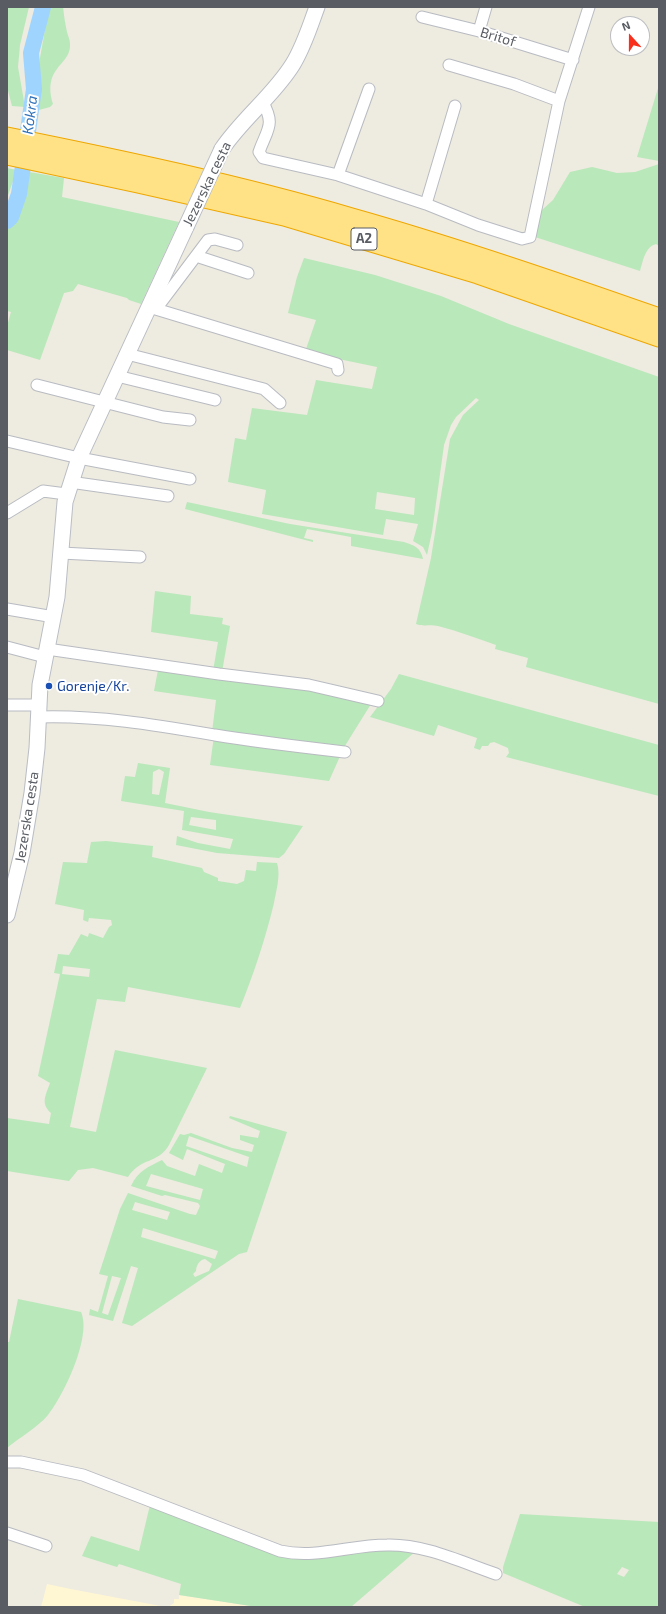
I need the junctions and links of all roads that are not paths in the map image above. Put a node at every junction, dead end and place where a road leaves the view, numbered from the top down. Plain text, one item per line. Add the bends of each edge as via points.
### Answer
1 (317, 7) edge
2 (486, 7) edge
3 (589, 7) edge
4 (422, 17) dead end
5 (479, 31) junction
6 (573, 60) junction
7 (449, 65) dead end
8 (368, 89) dead end
9 (262, 101) junction
10 (559, 101) junction
11 (455, 106) dead end
12 (7, 137) edge
13 (7, 155) edge
14 (63, 158) junction
15 (338, 176) junction
16 (426, 204) junction
17 (237, 245) dead end
18 (196, 256) junction
19 (248, 273) dead end
20 (152, 308) junction
21 (659, 318) edge
22 (659, 337) edge
23 (127, 354) junction
24 (338, 370) dead end
25 (117, 376) junction
26 (37, 385) dead end
27 (215, 400) dead end
28 (105, 402) junction
29 (280, 402) dead end
30 (190, 420) dead end
31 (7, 441) edge
32 (79, 458) junction
33 (190, 479) dead end
34 (68, 488) junction
35 (168, 496) dead end
36 (7, 513) edge
37 (61, 553) junction
38 (140, 557) dead end
39 (7, 609) edge
40 (54, 616) junction
41 (7, 647) edge
42 (46, 653) junction
43 (378, 701) dead end
44 (7, 705) edge
45 (38, 711) junction
46 (345, 752) dead end
47 (7, 915) edge
48 (7, 1462) edge
49 (7, 1533) edge
50 (46, 1546) dead end
51 (496, 1574) dead end

1 - 9 street, Jezerska cesta via 302,47 285,75
2 - 5 street
3 - 6 street
4 - 5 street, Britof
5 - 6 street, Britof
6 - 10 street
7 - 10 street via 514,84
8 - 15 street
9 - 15 street via 271,123 259,152 263,158
9 - 20 street, Jezerska cesta, bridge via 222,149
10 - 16 street via 530,237 522,239
11 - 16 street
12 - 14 highway, A2
13 - 14 highway, A2
14 - 21 highway, A2 via 220,184 350,217 458,250
14 - 22 highway, A2 via 284,216 478,274
15 - 16 street
17 - 18 street via 215,238 208,240
18 - 19 street
18 - 20 street
20 - 23 street, Jezerska cesta
20 - 24 street via 337,364
23 - 25 street, Jezerska cesta
23 - 29 street via 264,389
25 - 27 street
25 - 28 street, Jezerska cesta
26 - 28 street
28 - 30 street via 163,417
28 - 32 street, Jezerska cesta
31 - 32 street
32 - 33 street
32 - 34 street, Jezerska cesta
34 - 35 street
34 - 36 street via 43,491
34 - 37 street, Jezerska cesta via 63,515
37 - 38 street
37 - 40 street, Jezerska cesta
39 - 40 street
40 - 42 street, Jezerska cesta
41 - 42 street
42 - 43 street via 310,685
42 - 45 street, Jezerska cesta
44 - 45 street
45 - 46 street via 60,716 132,721
45 - 47 street, Jezerska cesta via 37,748 28,823
48 - 51 street via 21,1462 83,1475 280,1551 305,1554 394,1546 422,1549
49 - 50 street

